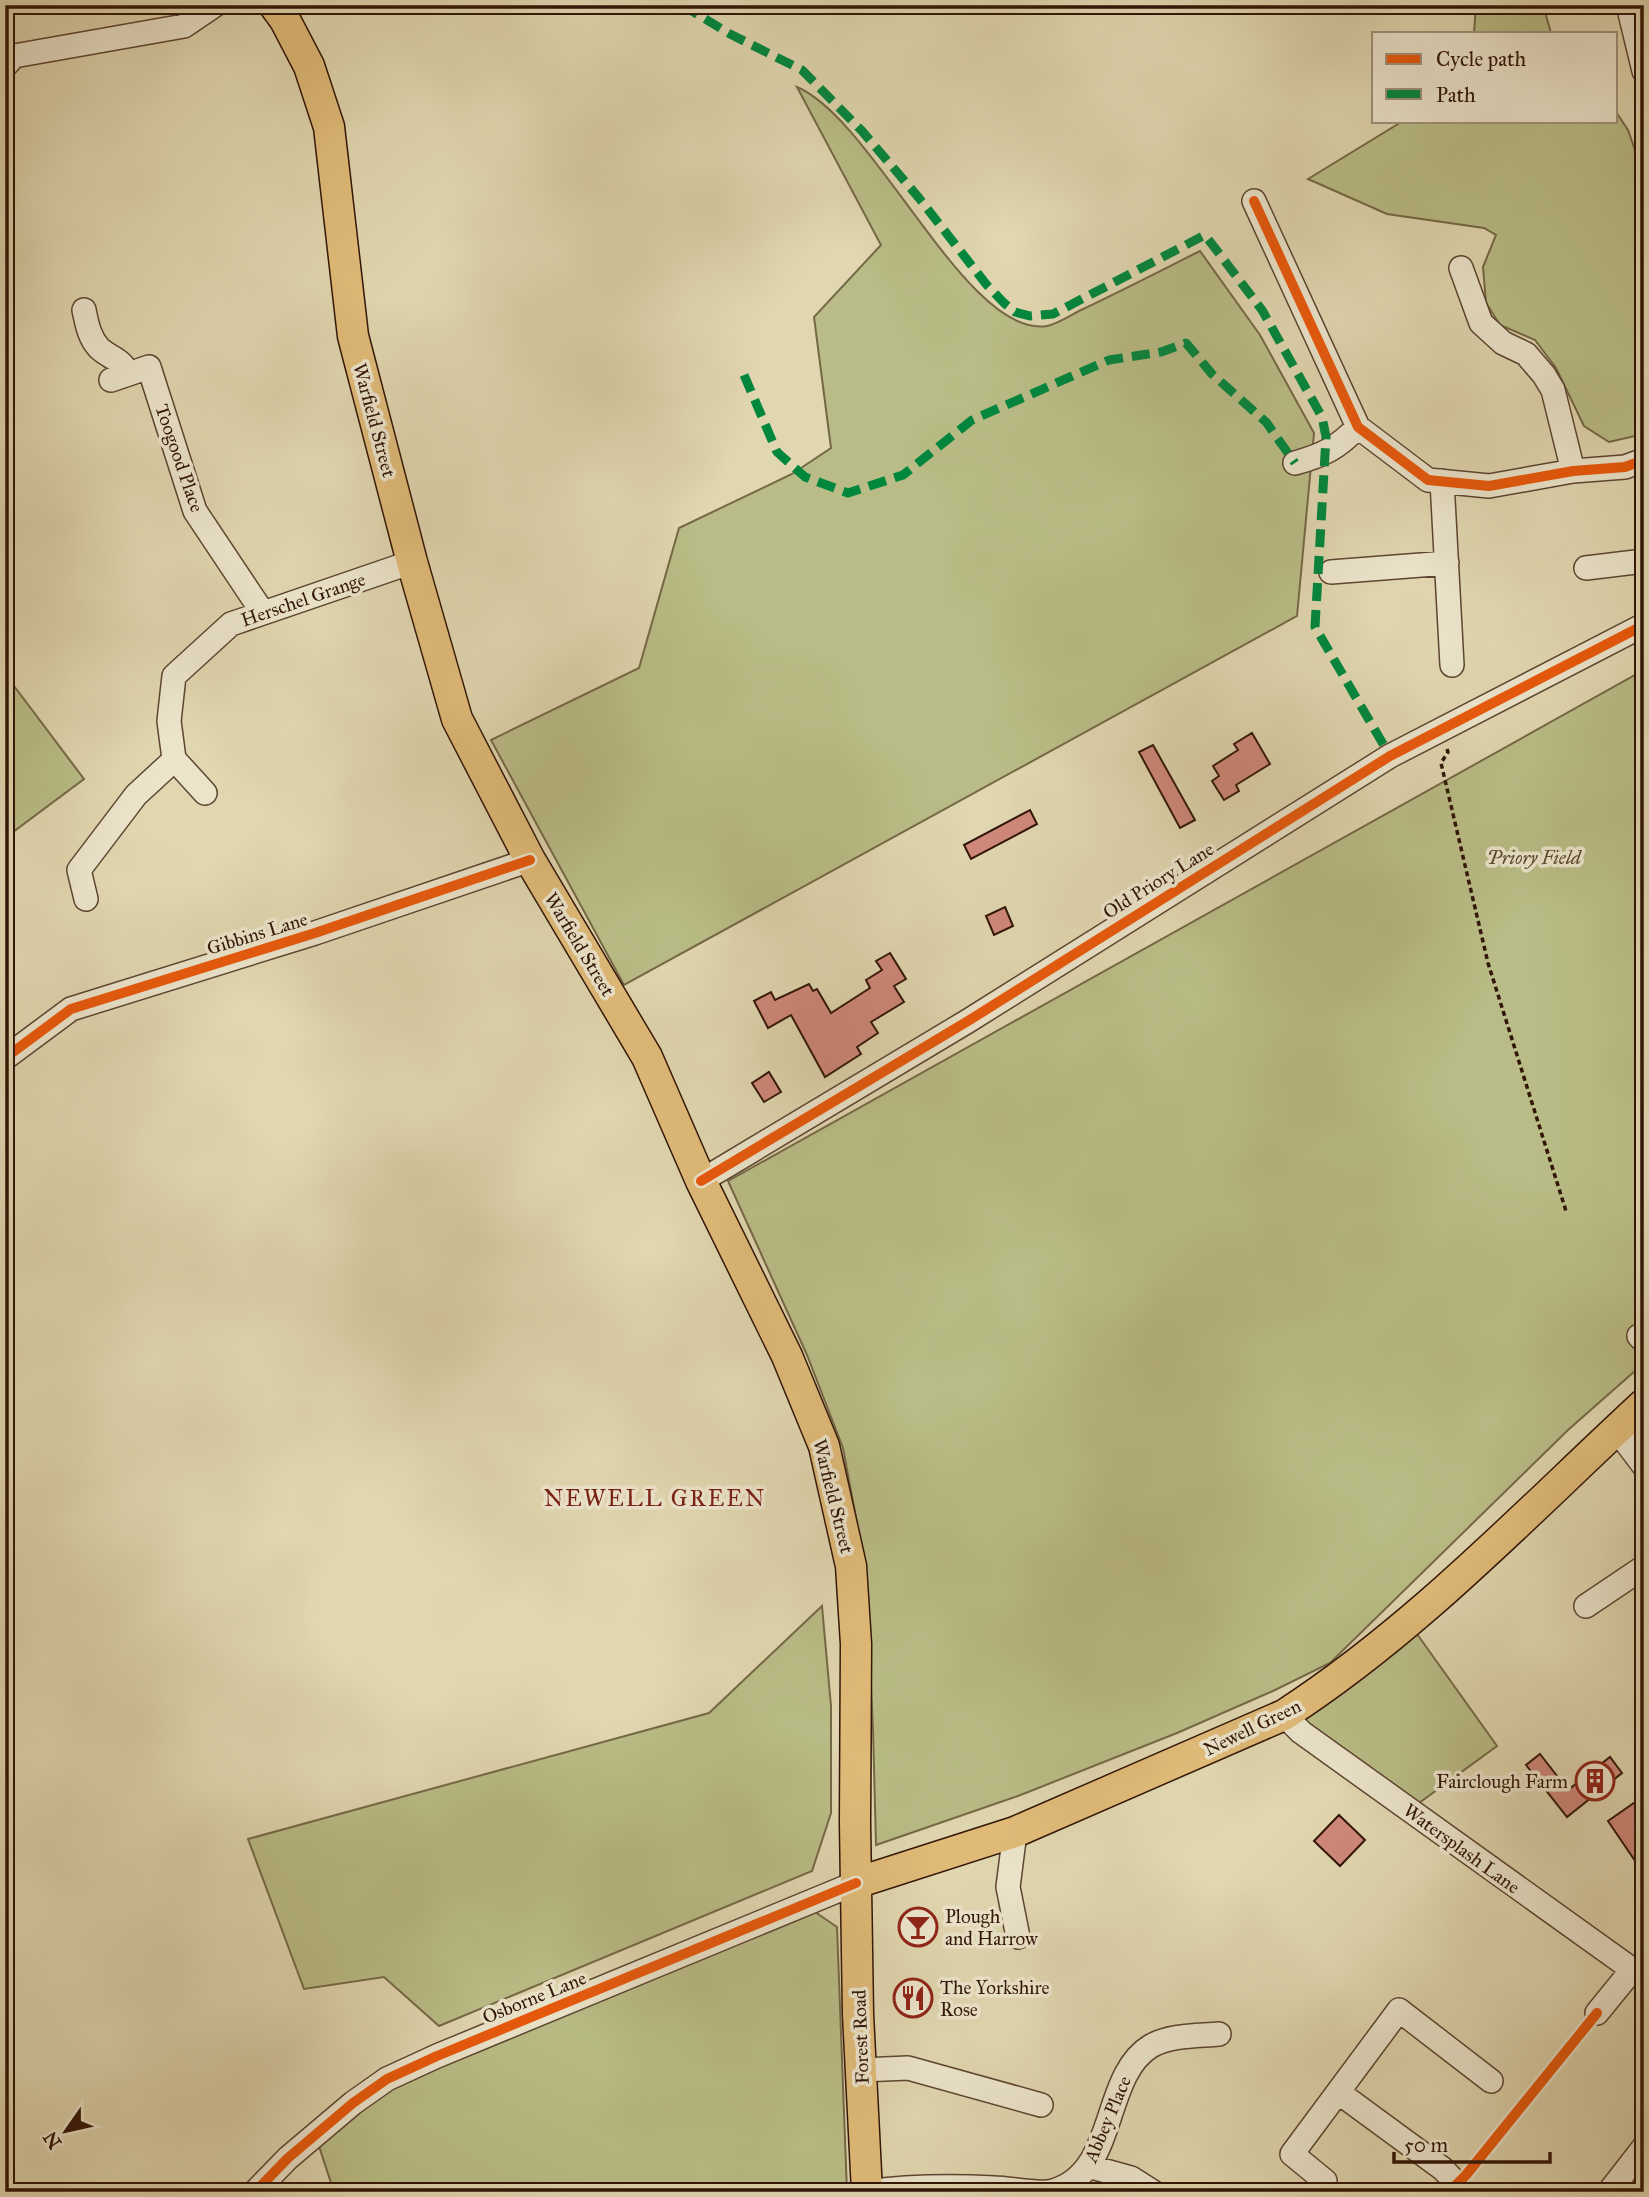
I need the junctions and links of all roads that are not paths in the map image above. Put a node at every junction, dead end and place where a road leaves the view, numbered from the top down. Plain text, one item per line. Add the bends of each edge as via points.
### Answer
1 (215, 5) edge
2 (274, 5) edge
3 (1628, 5) edge
4 (5, 66) edge
5 (1644, 71) edge
6 (1254, 201) dead end
7 (1461, 268) dead end
8 (84, 310) dead end
9 (1358, 427) junction
10 (1644, 460) edge
11 (1295, 463) dead end
12 (1573, 471) junction
13 (1442, 481) junction
14 (1644, 561) edge
15 (412, 562) junction
16 (1447, 563) junction
17 (1586, 568) dead end
18 (1332, 572) dead end
19 (262, 612) junction
20 (1644, 625) edge
21 (1452, 665) dead end
22 (174, 760) junction
23 (205, 793) dead end
24 (530, 860) junction
25 (86, 899) dead end
26 (5, 1058) edge
27 (701, 1181) junction
28 (1644, 1404) edge
29 (1616, 1430) junction
30 (1644, 1466) edge
31 (1644, 1567) edge
32 (1586, 1606) dead end
33 (1284, 1715) junction
34 (1015, 1832) junction
35 (856, 1883) junction
36 (1018, 1937) dead end
37 (1638, 1974) edge
38 (1597, 2013) dead end
39 (1219, 2034) dead end
40 (861, 2070) junction
41 (1491, 2081) dead end
42 (1338, 2092) junction
43 (1041, 2105) dead end
44 (1644, 2147) edge
45 (1088, 2166) junction
46 (1325, 2181) dead end
47 (1459, 2188) edge
48 (255, 2192) edge
49 (867, 2192) edge
50 (1153, 2192) edge
51 (1609, 2192) edge

1 - 4 street via 184,26 14,55
2 - 15 main road, Warfield Street via 309,66 329,127 353,336
3 - 5 street
6 - 9 street
7 - 12 street via 1481,323 1503,343 1526,354 1553,390
8 - 19 street, Toogood Place via 91,337 106,354 124,364 120,377 149,368 195,511
9 - 11 street via 1325,455
9 - 13 street via 1428,480
10 - 12 street via 1625,467
12 - 13 street via 1489,486
13 - 16 street
14 - 17 street
15 - 19 street, Herschel Grange
15 - 24 main road, Warfield Street via 457,719
16 - 18 street
16 - 21 street
19 - 22 street, Herschel Grange via 231,624 174,676 169,721
20 - 27 street, Old Priory Lane via 1390,756
22 - 23 street
22 - 25 street via 136,795 79,870
24 - 26 street, Gibbins Lane via 71,1009
24 - 27 main road, Warfield Street via 647,1057
27 - 35 main road, Warfield Street via 787,1356 824,1446 851,1566 856,1644
28 - 29 main road, Newell Green
29 - 30 street
29 - 33 main road, Newell Green via 1438,1597
31 - 32 street
33 - 34 main road, Newell Green
33 - 37 street, Watersplash Lane via 1301,1732
34 - 35 main road, Newell Green
34 - 36 street via 1008,1887
35 - 40 main road, Forest Road
35 - 48 street, Osborne Lane via 387,2079 321,2128
37 - 38 street
39 - 45 street, Abbey Place via 1180,2037 1151,2046 1129,2068
40 - 43 street via 908,2068
40 - 49 main road, Forest Road
41 - 42 street via 1399,2010
42 - 46 street via 1292,2154
42 - 47 street via 1443,2169
44 - 51 street
45 - 49 street, Abbey Place via 1081,2176 1052,2192 995,2188
45 - 50 street via 1131,2178

